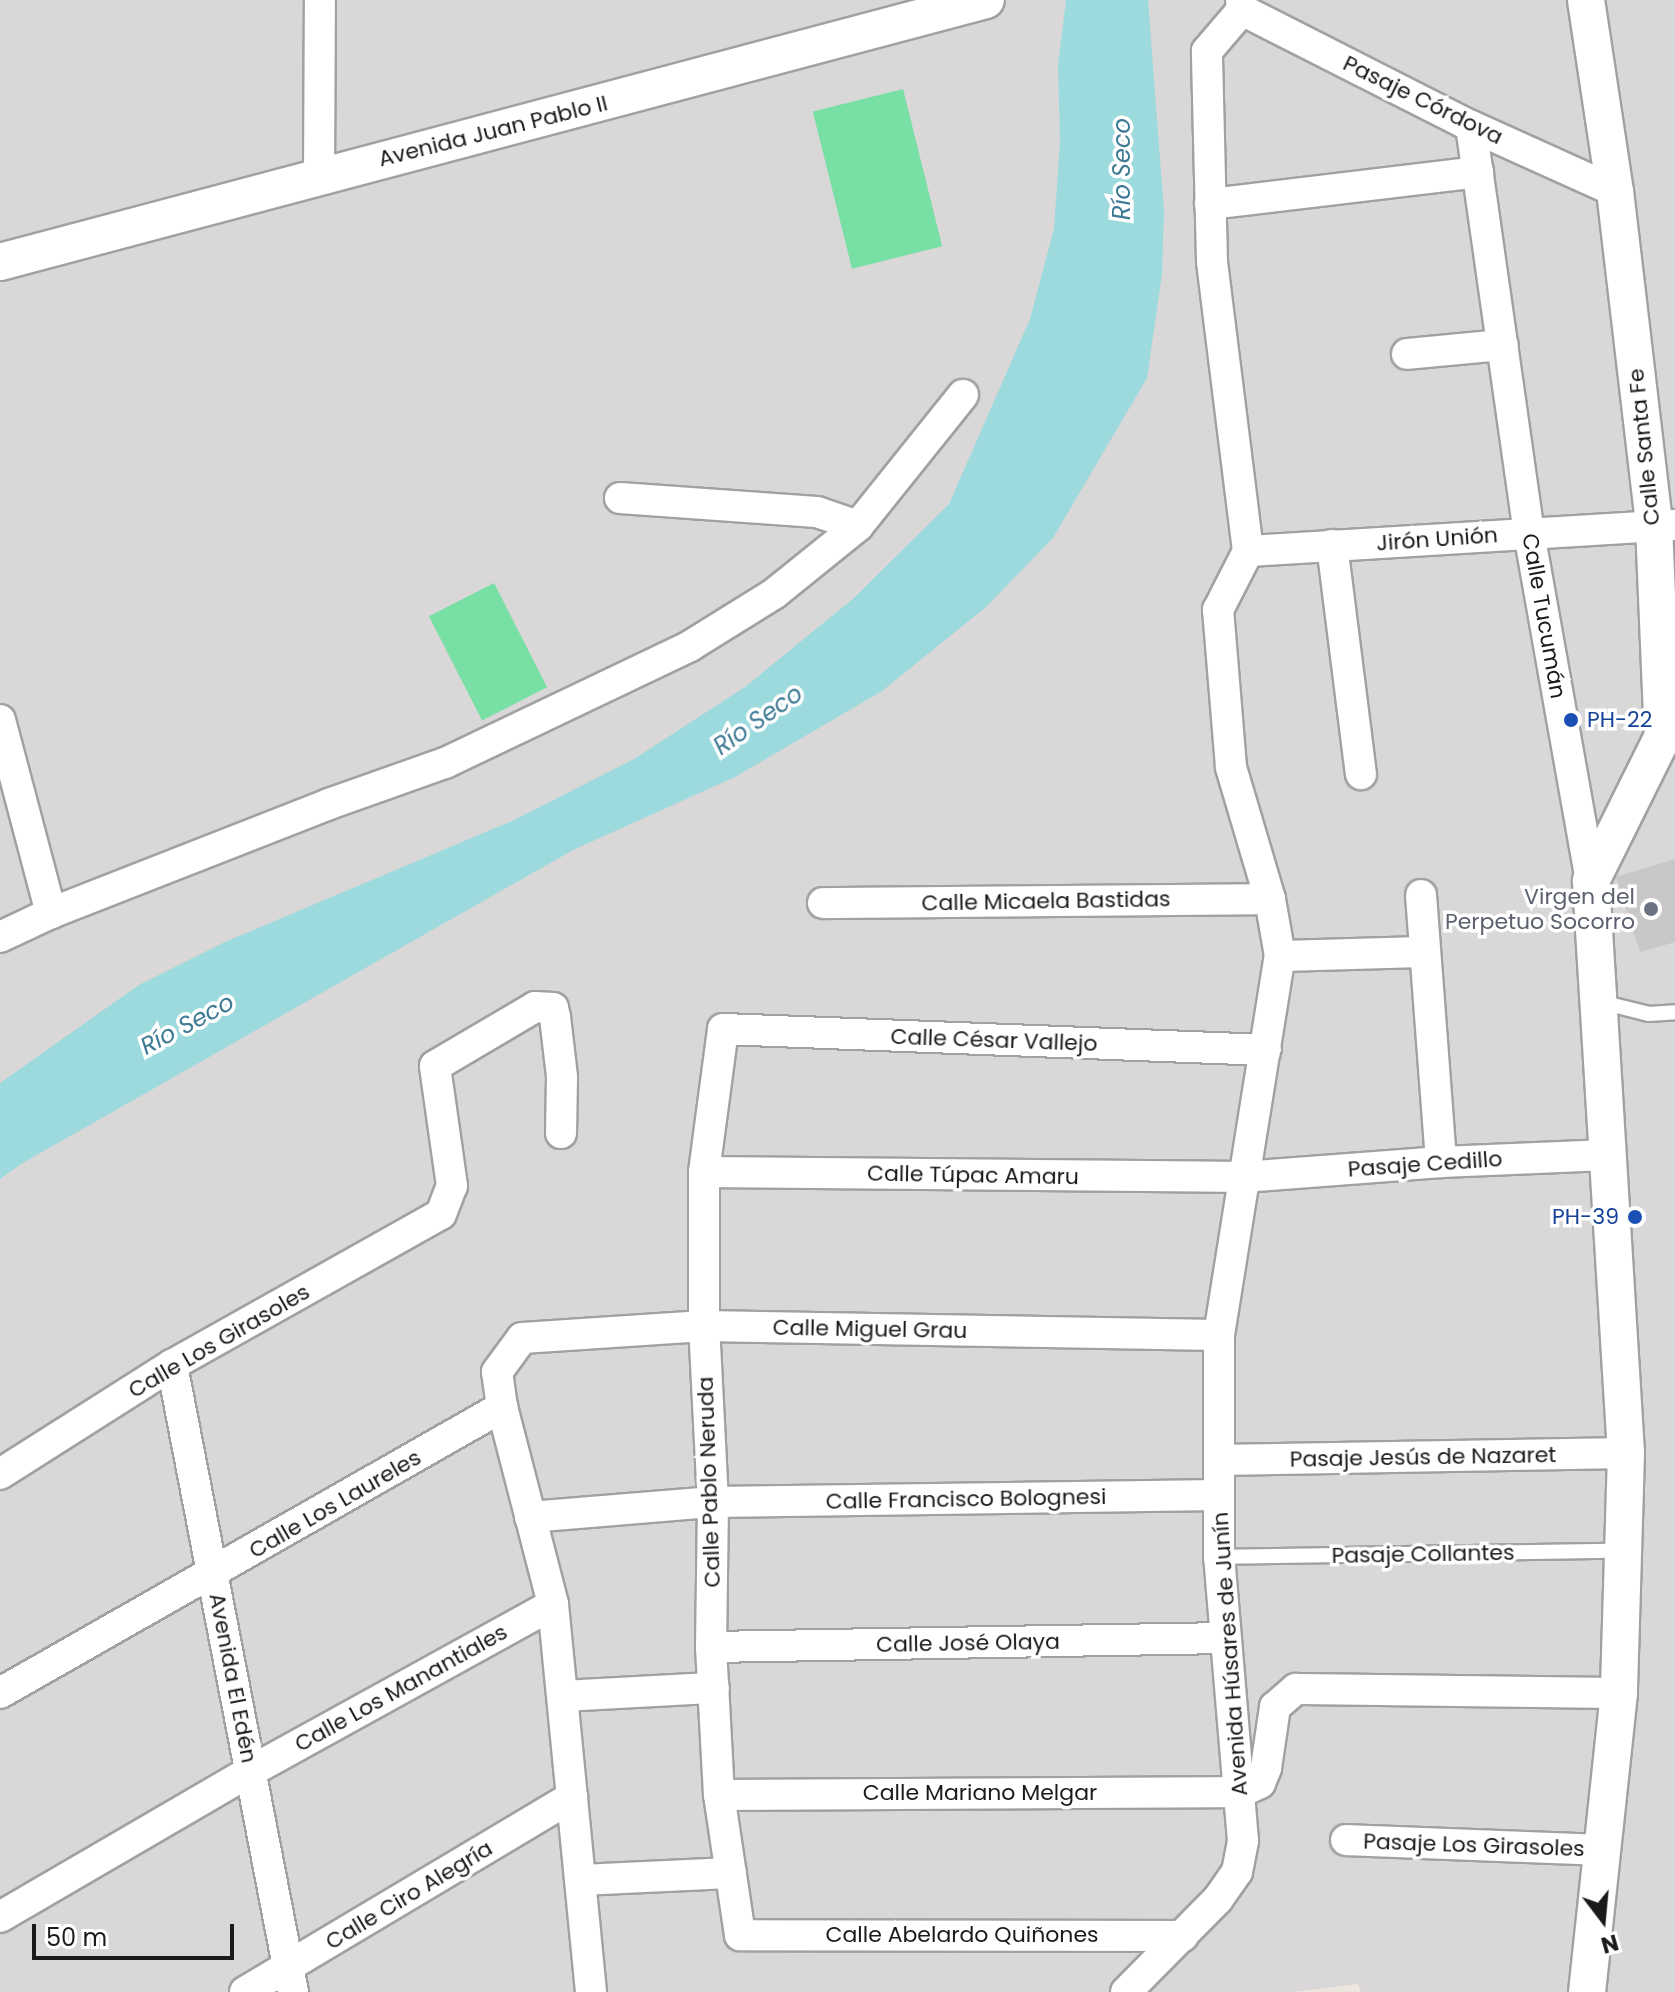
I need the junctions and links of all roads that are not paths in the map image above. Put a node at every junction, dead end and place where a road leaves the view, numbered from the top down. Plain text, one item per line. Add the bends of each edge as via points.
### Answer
1 (320, 0) edge
2 (986, 0) edge
3 (1586, 0) edge
4 (1241, 5) edge
5 (1471, 126) junction
6 (1478, 172) junction
7 (319, 175) junction
8 (1615, 191) junction
9 (1210, 204) junction
10 (0, 262) edge
11 (1503, 345) junction
12 (1407, 354) dead end
13 (963, 395) dead end
14 (620, 498) dead end
15 (1664, 525) edge
16 (858, 526) junction
17 (1529, 533) junction
18 (1332, 545) junction
19 (1248, 551) junction
20 (0, 720) edge
21 (1669, 738) edge
22 (5, 755) edge
23 (1361, 774) dead end
24 (1591, 881) junction
25 (1421, 895) dead end
26 (1270, 899) junction
27 (823, 903) dead end
28 (51, 913) junction
29 (0, 937) edge
30 (1424, 952) junction
31 (1280, 956) junction
32 (1601, 1002) junction
33 (1675, 1012) edge
34 (723, 1029) joint
35 (1266, 1050) junction
36 (561, 1133) dead end
37 (1608, 1155) junction
38 (1441, 1162) junction
39 (704, 1172) junction
40 (1243, 1177) junction
41 (704, 1326) junction
42 (1219, 1335) junction
43 (172, 1365) junction
44 (502, 1407) junction
45 (1626, 1453) junction
46 (1219, 1460) junction
47 (0, 1474) edge
48 (1219, 1495) junction
49 (713, 1502) junction
50 (530, 1517) junction
51 (1626, 1551) junction
52 (1219, 1557) junction
53 (213, 1574) junction
54 (553, 1604) junction
55 (1225, 1638) junction
56 (711, 1647) junction
57 (714, 1688) junction
58 (0, 1693) edge
59 (1619, 1693) junction
60 (564, 1696) junction
61 (251, 1771) junction
62 (1241, 1792) junction
63 (719, 1795) junction
64 (572, 1797) junction
65 (1346, 1840) dead end
66 (1602, 1850) junction
67 (731, 1873) junction
68 (580, 1880) junction
69 (0, 1917) edge
70 (740, 1935) joint
71 (1183, 1936) junction
72 (291, 1980) edge
73 (245, 1992) edge
74 (591, 1992) edge
75 (1126, 1992) edge
76 (1587, 1992) edge

1 - 7 street
2 - 7 street, Avenida Juan Pablo II
3 - 8 street, Calle Santa Fe
4 - 5 street, Pasaje Córdova
4 - 9 street via 1207,51
5 - 6 street, Calle Tucumán
5 - 8 street, Pasaje Córdova
6 - 9 street
6 - 11 street, Calle Tucumán
7 - 10 street, Avenida Juan Pablo II
8 - 15 street, Calle Santa Fe
9 - 19 street via 1212,261
11 - 12 street
11 - 17 street, Calle Tucumán
13 - 16 street
14 - 16 street via 817,512
15 - 17 street, Jirón Unión
15 - 21 street, Calle Santa Fe
16 - 28 street via 775,593 633,674 445,763
17 - 18 street, Jirón Unión
17 - 24 street, Calle Tucumán
18 - 19 street, Jirón Unión
18 - 23 street
19 - 26 street, Avenida Húsares de Junín via 1218,610 1231,767
20 - 22 street
21 - 24 street, Calle Santa Fe
22 - 28 street
24 - 32 street, Calle Tucumán
25 - 30 street
26 - 27 street, Calle Micaela Bastidas
26 - 31 street, Avenida Húsares de Junín
28 - 29 street
30 - 31 street
30 - 38 street
31 - 35 street, Avenida Húsares de Junín
32 - 33 lane via 1649,1014
32 - 37 street, Calle Tucumán
34 - 35 street, Calle César Vallejo
34 - 39 street, Calle Pablo Neruda
35 - 40 street, Avenida Húsares de Junín
36 - 43 street, Calle Los Girasoles via 555,1017 553,1008 535,1007 435,1066 452,1186 441,1214
37 - 38 street, Pasaje Cedillo
37 - 45 street, Calle Tucumán
38 - 40 street, Pasaje Cedillo
39 - 40 street, Calle Túpac Amaru
39 - 41 street, Calle Pablo Neruda
40 - 42 street, Avenida Húsares de Junín
41 - 42 street, Calle Miguel Grau
41 - 44 street, Calle Miguel Grau via 522,1338 497,1372
41 - 49 street, Calle Pablo Neruda
42 - 46 street, Avenida Húsares de Junín
43 - 47 street, Calle Los Girasoles
43 - 53 street, Avenida El Edén
44 - 50 street
44 - 53 street, Calle Los Laureles
45 - 46 street, Pasaje Jesús de Nazaret
45 - 51 street, Calle Tucumán
46 - 48 street, Avenida Húsares de Junín
48 - 49 street, Calle Francisco Bolognesi
48 - 52 street, Avenida Húsares de Junín
49 - 50 street, Calle Francisco Bolognesi
49 - 56 street, Calle Pablo Neruda
50 - 54 street
51 - 52 lane, Pasaje Collantes
51 - 59 street, Calle Tucumán
52 - 55 street, Avenida Húsares de Junín
53 - 58 street, Calle Los Laureles
53 - 61 street, Avenida El Edén
54 - 60 street
54 - 61 street, Calle Los Manantiales
55 - 56 street, Calle José Olaya
55 - 62 street, Avenida Húsares de Junín
56 - 57 street, Calle Pablo Neruda
57 - 60 street
57 - 63 street, Calle Pablo Neruda
59 - 62 street via 1296,1689 1275,1707 1260,1783
59 - 66 street, Calle Tucumán
60 - 64 street
61 - 69 street, Calle Los Manantiales
61 - 72 street, Avenida El Edén
62 - 63 street, Calle Mariano Melgar
62 - 71 street, Avenida Húsares de Junín via 1243,1841 1237,1872
63 - 67 street, Calle Pablo Neruda
64 - 68 street
64 - 72 street, Calle Ciro Alegría
65 - 66 street, Pasaje Los Girasoles
66 - 76 street, Calle Tucumán
67 - 68 street
67 - 70 street, Calle Pablo Neruda
68 - 74 street
70 - 71 street, Calle Abelardo Quiñones
71 - 75 street, Avenida Húsares de Junín
72 - 73 street, Calle Ciro Alegría

